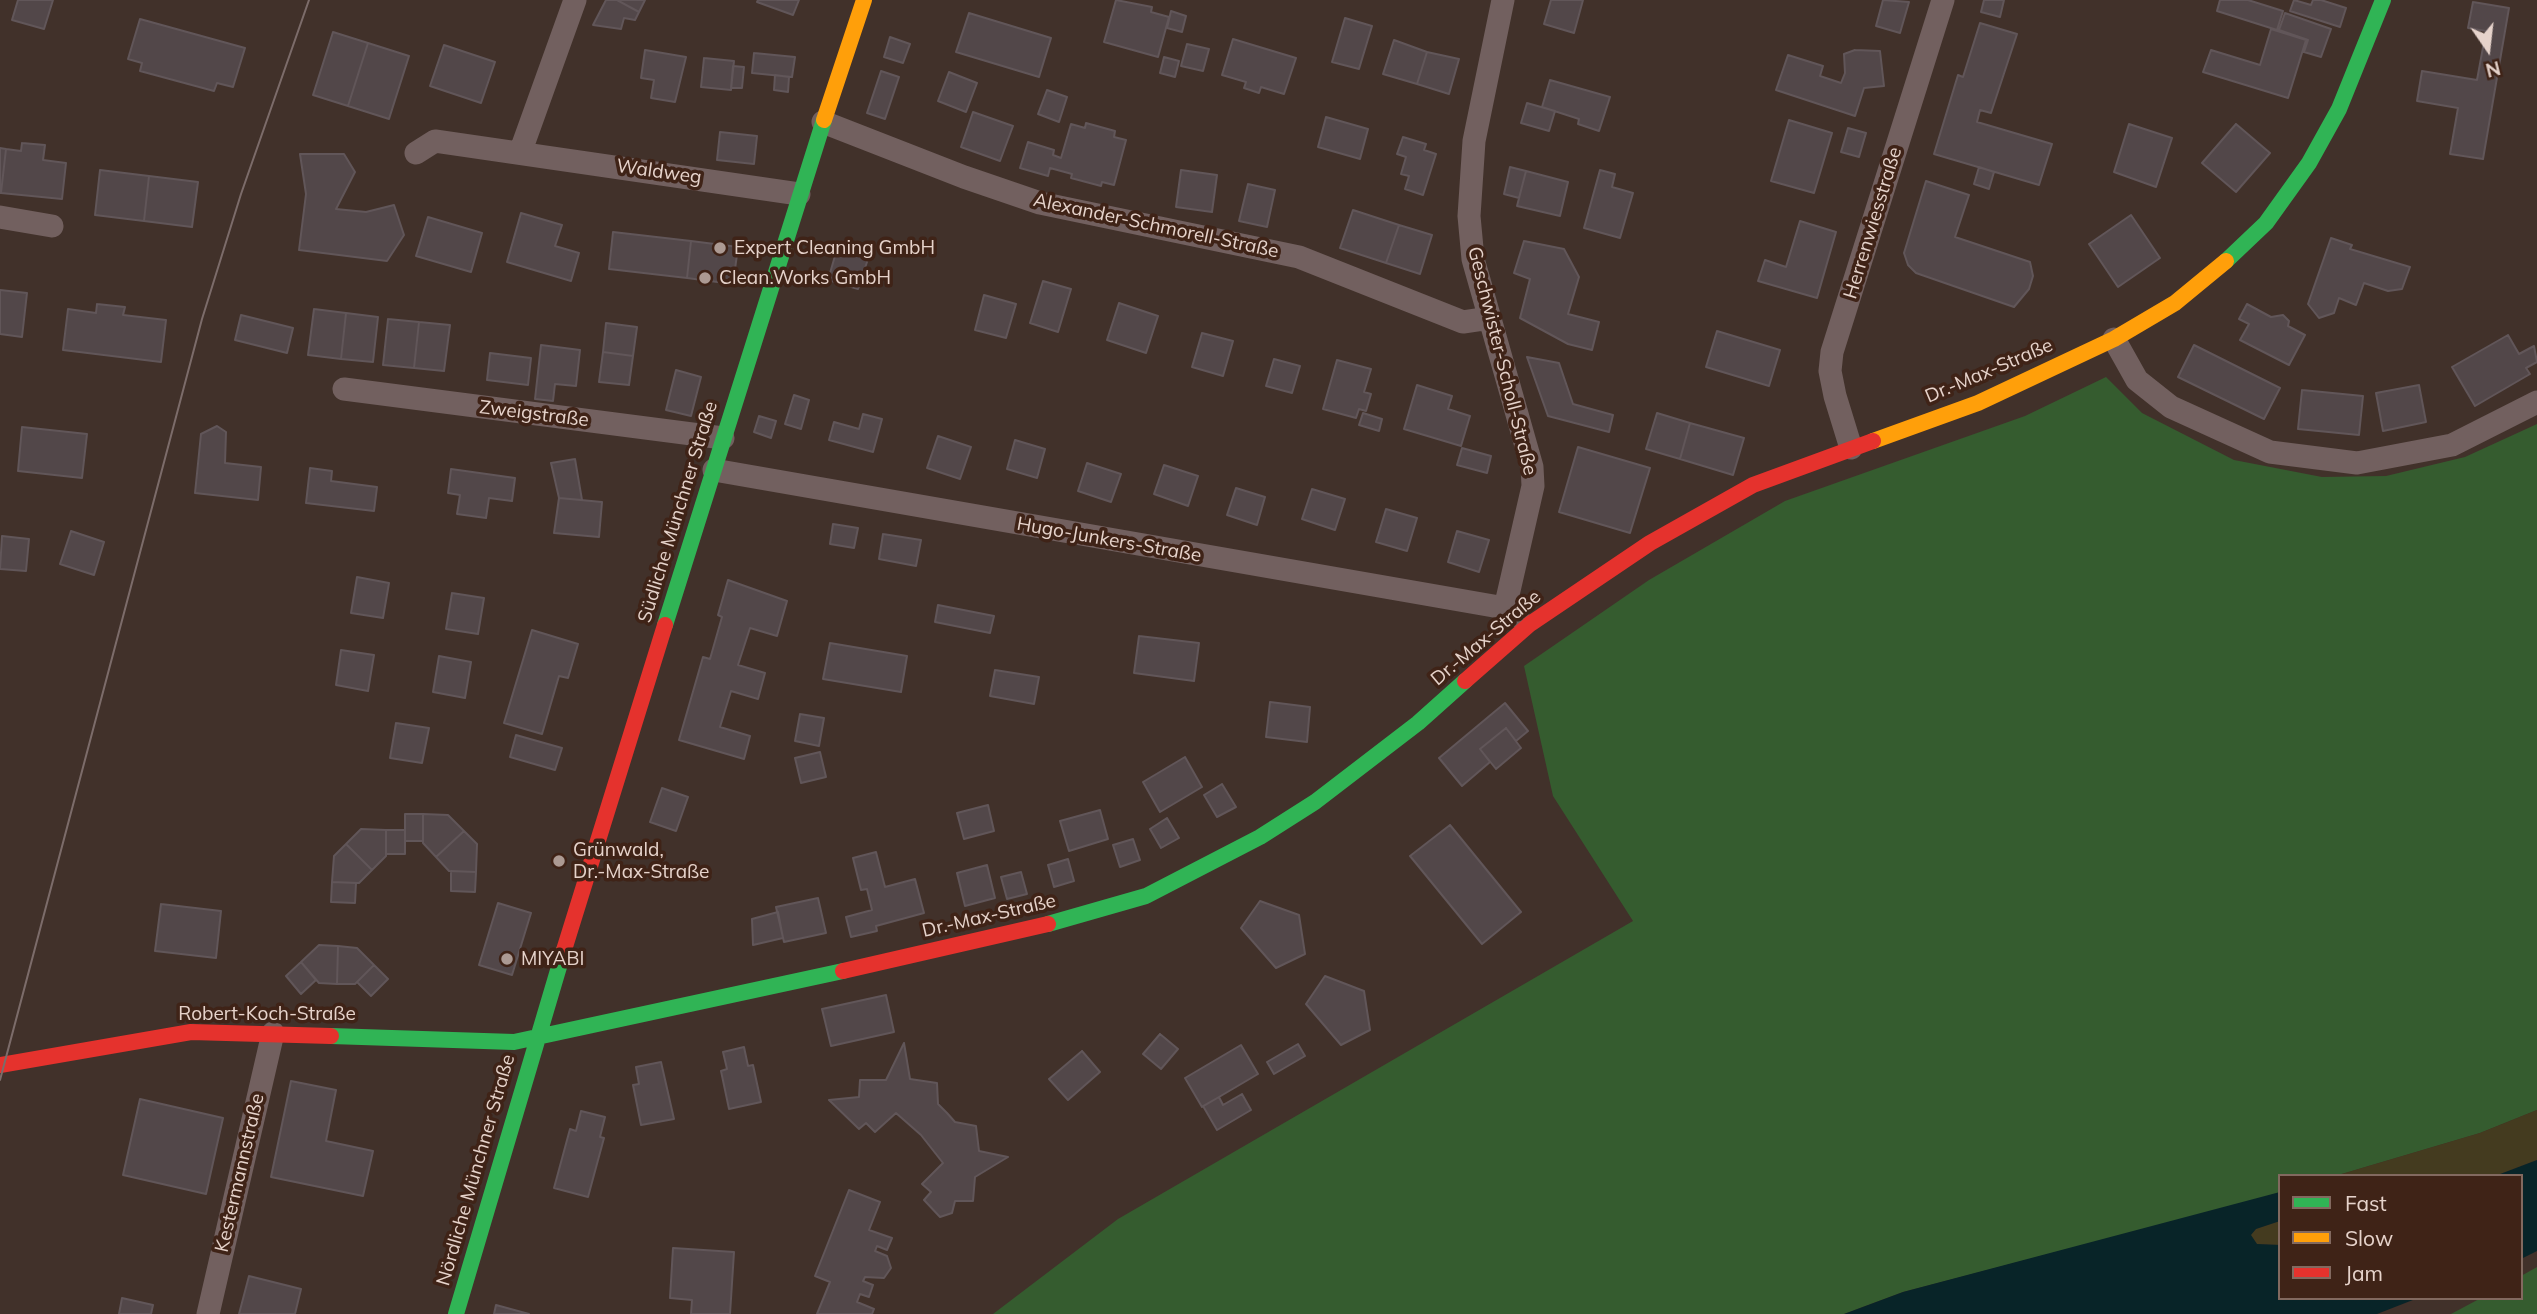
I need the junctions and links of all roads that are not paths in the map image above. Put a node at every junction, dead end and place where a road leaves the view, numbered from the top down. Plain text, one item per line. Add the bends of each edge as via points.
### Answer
1 (575, 0) edge
2 (864, 0) edge
3 (1503, 0) edge
4 (1943, 0) edge
5 (2383, 0) edge
6 (823, 122) junction
7 (416, 153) dead end
8 (520, 153) junction
9 (799, 194) junction
10 (0, 217) edge
11 (52, 226) dead end
12 (1490, 318) junction
13 (2114, 339) junction
14 (344, 389) dead end
15 (2537, 402) edge
16 (723, 438) junction
17 (1851, 448) junction
18 (714, 470) junction
19 (1505, 608) junction
20 (1530, 624) junction
21 (272, 1033) junction
22 (537, 1038) junction
23 (0, 1065) edge
24 (208, 1314) edge
25 (456, 1314) edge

1 - 8 street
2 - 6 street, Südliche Münchner Straße
3 - 12 street, Geschwister-Scholl-Straße via 1474,141 1469,209 1473,259
4 - 17 street, Herrenwiesstraße via 1832,352 1830,371
5 - 13 street, Dr.-Max-Straße via 2339,109 2309,163 2266,223 2175,303
6 - 9 street, Südliche Münchner Straße
6 - 12 street, Alexander-Schmorell-Straße via 1040,203 1291,255 1463,322
7 - 8 street, Waldweg via 435,141
8 - 9 street, Waldweg
9 - 16 street, Südliche Münchner Straße
10 - 11 street
12 - 19 street, Geschwister-Scholl-Straße via 1532,467 1533,486
13 - 15 street via 2137,380 2171,407 2270,452 2357,463 2452,445
13 - 17 street, Dr.-Max-Straße via 1978,402
14 - 16 street, Zweigstraße
16 - 18 street, Südliche Münchner Straße
17 - 20 street, Dr.-Max-Straße via 1753,485 1650,543
18 - 19 street, Hugo-Junkers-Straße
18 - 22 street, Südliche Münchner Straße
19 - 20 street
20 - 22 street, Dr.-Max-Straße via 1418,723 1315,802 1146,896 947,948
21 - 22 street, Robert-Koch-Straße via 514,1042
21 - 23 street, Robert-Koch-Straße via 191,1032
21 - 24 street, Kestermannstraße
22 - 25 street, Nördliche Münchner Straße

